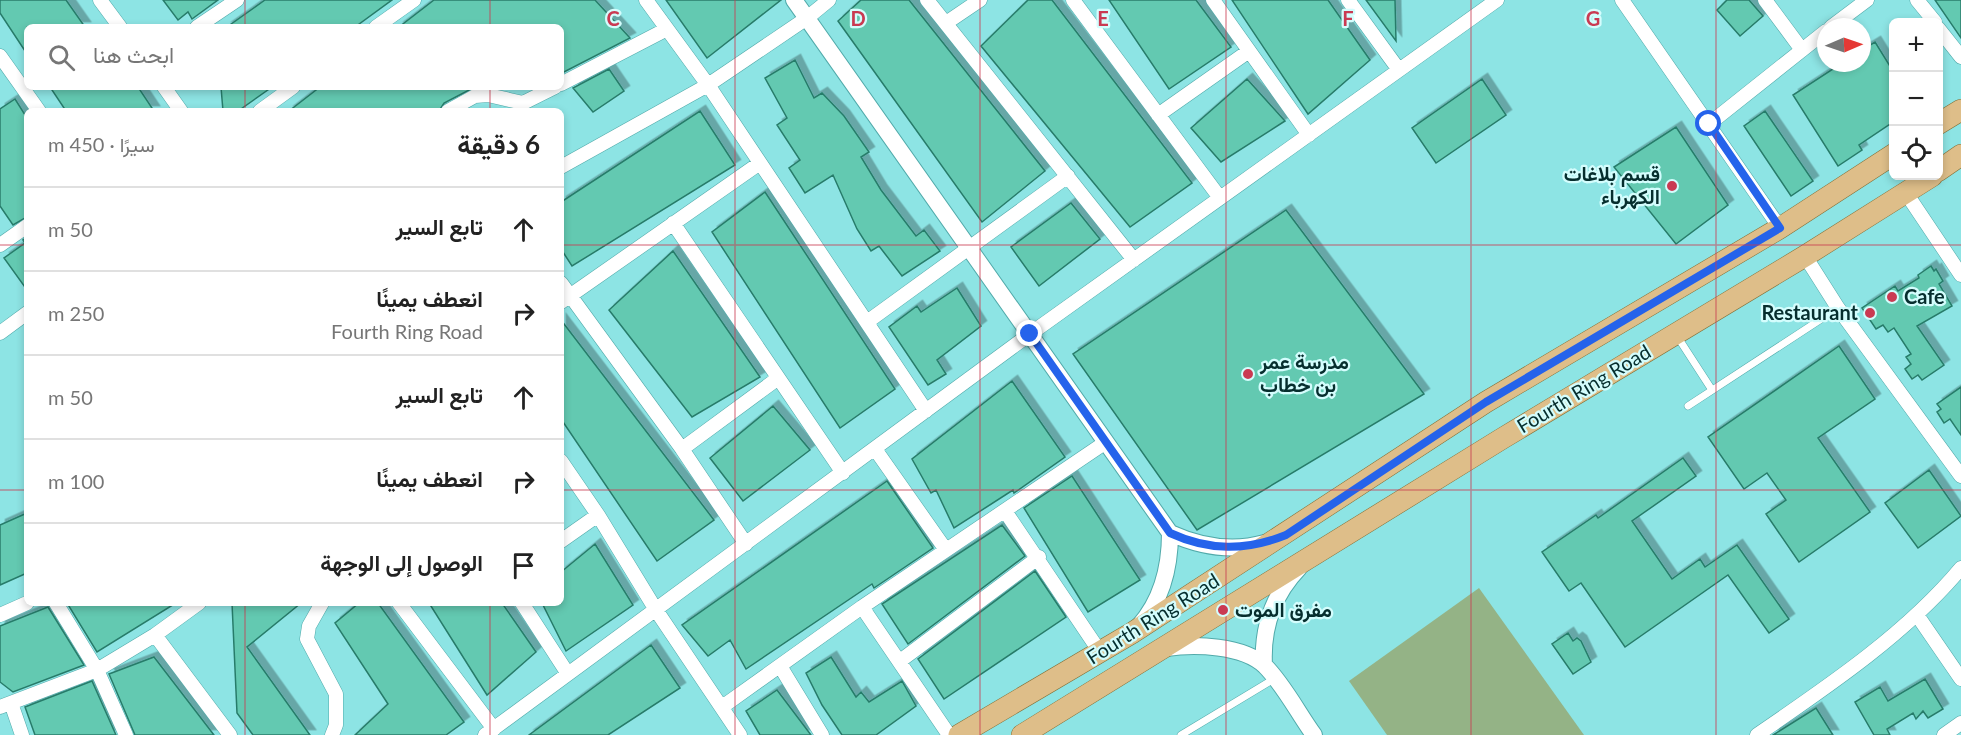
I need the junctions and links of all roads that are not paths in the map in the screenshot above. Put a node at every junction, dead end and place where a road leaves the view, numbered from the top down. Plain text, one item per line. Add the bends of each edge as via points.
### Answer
1 (100, 0) edge
2 (414, 0) edge
3 (646, 0) edge
4 (794, 0) edge
5 (829, 0) edge
6 (927, 0) edge
7 (980, 0) edge
8 (1073, 0) edge
9 (1213, 0) edge
10 (1348, 0) edge
11 (1496, 0) edge
12 (1622, 0) edge
13 (1765, 0) edge
14 (1867, 0) edge
15 (1917, 0) edge
16 (233, 1) edge
17 (395, 5) edge
18 (807, 18) junction
19 (1844, 18) edge
20 (1932, 18) edge
21 (946, 23) junction
22 (118, 24) edge
23 (201, 24) edge
24 (379, 24) edge
25 (667, 29) junction
26 (1943, 34) edge
27 (1817, 38) edge
28 (1802, 50) junction
29 (1249, 51) junction
30 (0, 56) edge
31 (1961, 57) edge
32 (1399, 70) junction
33 (564, 82) edge
34 (708, 85) junction
35 (24, 90) edge
36 (24, 90) edge
37 (166, 90) edge
38 (289, 90) edge
39 (549, 90) edge
40 (37, 108) edge
41 (179, 108) edge
42 (264, 108) edge
43 (453, 108) edge
44 (1961, 110) edge
45 (1158, 115) junction
46 (1943, 121) edge
47 (1709, 124) junction
48 (1309, 135) junction
49 (1961, 155) edge
50 (1889, 157) edge
51 (760, 163) junction
52 (564, 165) edge
53 (1943, 168) edge
54 (1068, 176) junction
55 (1926, 180) edge
56 (1906, 193) junction
57 (1220, 198) junction
58 (673, 224) junction
59 (24, 228) edge
60 (1780, 228) junction
61 (0, 245) edge
62 (969, 248) junction
63 (1806, 256) junction
64 (1134, 260) junction
65 (1961, 275) edge
66 (566, 299) edge
67 (1838, 308) junction
68 (24, 315) edge
69 (867, 322) junction
70 (0, 333) edge
71 (1030, 334) junction
72 (1676, 334) junction
73 (777, 379) junction
74 (1712, 390) junction
75 (1688, 406) dead end
76 (926, 411) junction
77 (1106, 442) junction
78 (875, 448) junction
79 (682, 449) junction
80 (564, 465) edge
81 (843, 473) junction
82 (1961, 476) edge
83 (1005, 511) junction
84 (598, 515) junction
85 (1170, 533) junction
86 (1286, 535) junction
87 (564, 539) edge
88 (746, 544) junction
89 (946, 550) junction
90 (1039, 557) junction
91 (1306, 562) junction
92 (1961, 568) edge
93 (24, 604) edge
94 (58, 606) edge
95 (196, 606) edge
96 (320, 606) edge
97 (401, 606) edge
98 (524, 606) edge
99 (862, 607) junction
100 (656, 610) junction
101 (0, 615) edge
102 (1917, 615) junction
103 (1132, 633) junction
104 (155, 636) junction
105 (1162, 648) junction
106 (1101, 652) junction
107 (900, 661) junction
108 (780, 666) junction
109 (98, 670) junction
110 (1269, 672) junction
111 (568, 674) junction
112 (1961, 679) edge
113 (6, 705) edge
114 (722, 707) junction
115 (1961, 723) edge
116 (490, 732) edge
117 (22, 735) edge
118 (126, 735) edge
119 (230, 735) edge
120 (332, 735) edge
121 (740, 735) edge
122 (822, 735) edge
123 (950, 735) edge
124 (959, 735) edge
125 (1022, 735) edge
126 (1181, 735) edge
127 (1314, 735) edge
128 (1757, 735) edge
129 (1944, 735) edge

1 - 22 street
2 - 17 street
3 - 25 street
4 - 18 street
5 - 18 street
6 - 21 street
7 - 21 street
8 - 45 street
9 - 29 street
10 - 32 street
11 - 32 street
12 - 47 street
13 - 28 street
14 - 19 street
15 - 20 street
16 - 23 street
17 - 24 street
18 - 34 street
18 - 62 street
21 - 54 street
25 - 33 street
25 - 34 street
26 - 31 street
27 - 28 street
28 - 47 street
29 - 45 street
29 - 48 street
30 - 35 street
32 - 48 street
34 - 51 street
34 - 52 street
36 - 40 street
37 - 41 street
38 - 42 street
39 - 43 street via 523,103 488,95 475,96
44 - 46 main road
45 - 57 street
47 - 60 street
48 - 57 street
49 - 53 main road
50 - 60 main road, Fourth Ring Road
51 - 58 street
51 - 69 street
54 - 62 street
54 - 64 street
55 - 56 main road, Fourth Ring Road
56 - 63 main road, Fourth Ring Road
56 - 65 street
57 - 64 street
58 - 66 street
58 - 73 street
59 - 61 street
60 - 86 main road, Fourth Ring Road via 1486,402
62 - 69 street
62 - 71 street
63 - 67 street
63 - 72 main road, Fourth Ring Road
64 - 71 street
66 - 79 street
67 - 74 lane
67 - 82 street
68 - 70 street
69 - 76 street
71 - 76 street
71 - 77 street
72 - 74 lane
72 - 91 main road, Fourth Ring Road
73 - 79 street
73 - 81 street
74 - 75 lane
76 - 78 street
77 - 83 street
77 - 85 street
78 - 81 street
78 - 89 street
79 - 88 street
80 - 84 street
81 - 88 street
83 - 89 street
83 - 90 street
84 - 87 street
84 - 100 street
85 - 86 street via 1228,548 1258,545
85 - 103 street via 1163,582 1151,609
86 - 103 main road, Fourth Ring Road
88 - 100 street
89 - 99 street
90 - 106 street
90 - 107 street
91 - 105 main road, Fourth Ring Road
91 - 110 street via 1292,576 1272,609 1263,647
92 - 102 street
93 - 101 street
94 - 109 street
95 - 104 street
96 - 120 street via 309,626 307,639 336,694 336,725
97 - 116 street
98 - 111 street
99 - 107 street
99 - 108 street
100 - 111 street
100 - 114 street
102 - 112 street
102 - 128 street
103 - 106 main road, Fourth Ring Road
104 - 109 street
104 - 119 street
105 - 110 street via 1204,645 1225,649
105 - 125 main road, Fourth Ring Road
106 - 124 main road, Fourth Ring Road
107 - 123 street
108 - 114 street
108 - 122 street
109 - 113 street
109 - 118 street
110 - 126 lane
110 - 127 street
111 - 116 street
113 - 117 street
114 - 121 street
115 - 129 street

